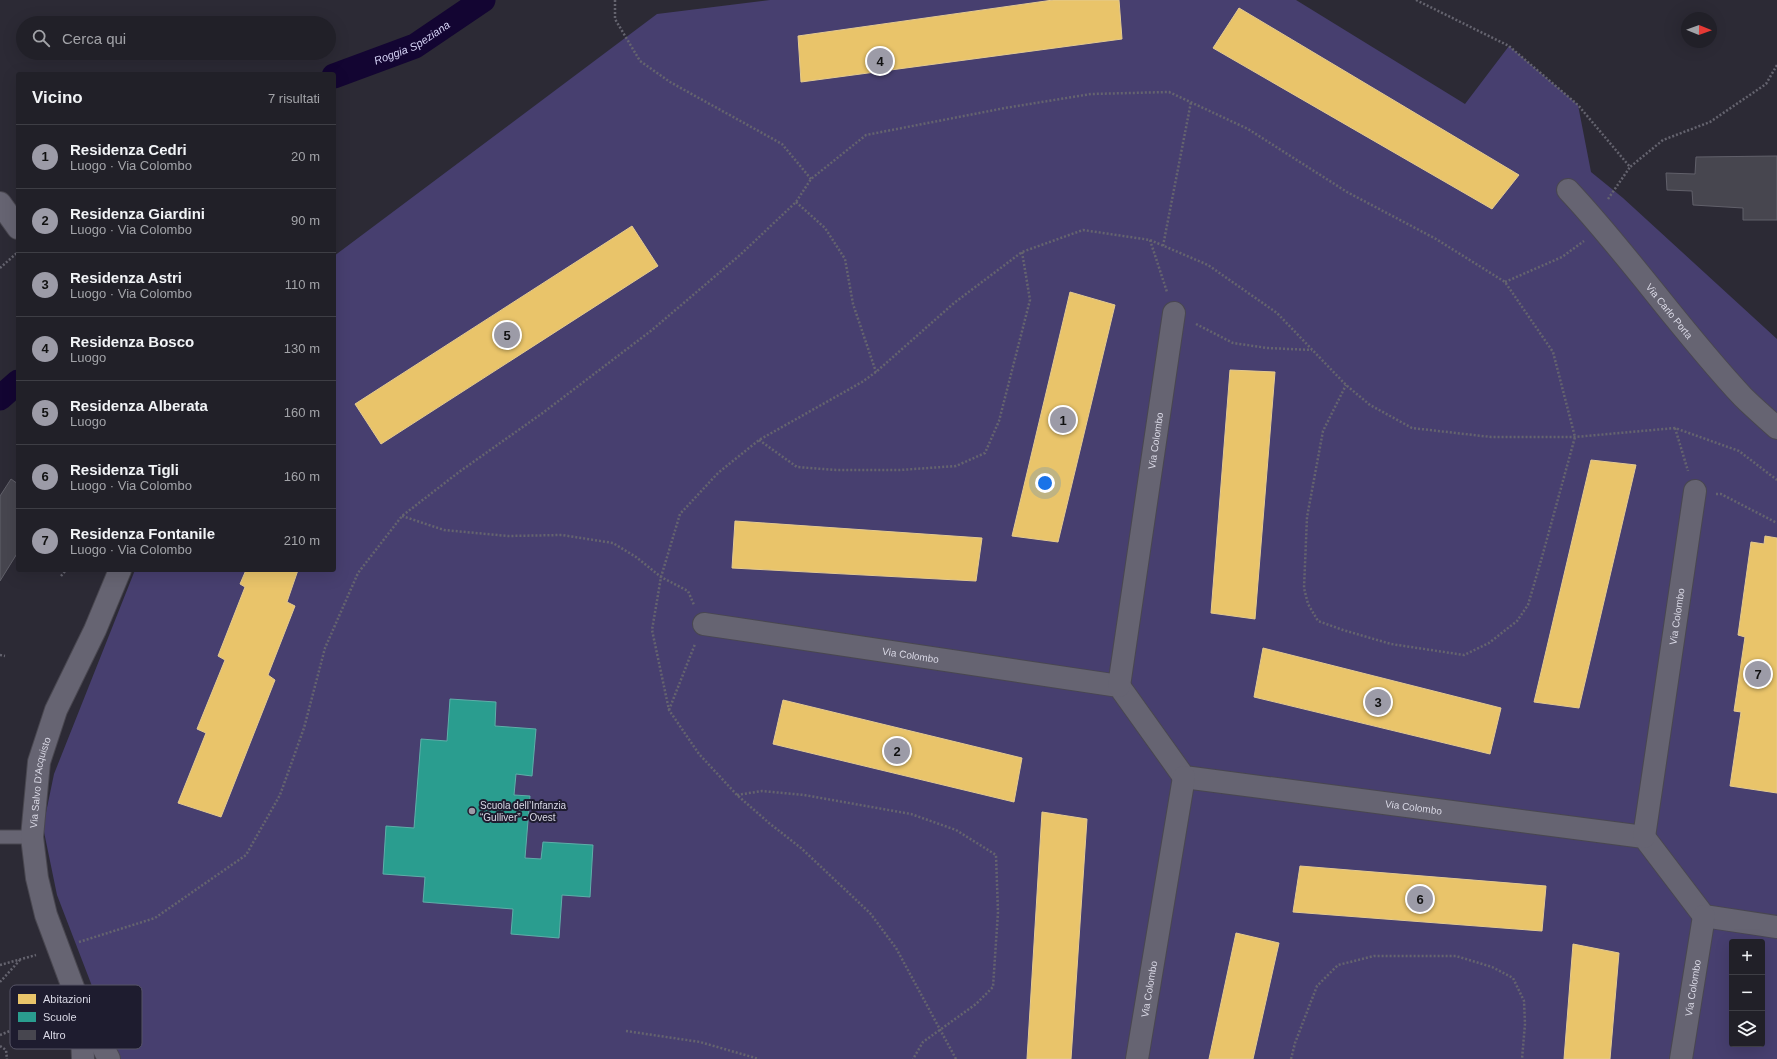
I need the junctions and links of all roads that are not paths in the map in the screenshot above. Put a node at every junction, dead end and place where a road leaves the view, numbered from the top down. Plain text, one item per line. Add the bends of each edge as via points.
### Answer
1 (1568, 190) dead end
2 (0, 203) edge
3 (16, 225) edge
4 (1174, 313) road end
5 (1777, 428) edge
6 (1695, 491) dead end
7 (119, 572) edge
8 (704, 624) dead end
9 (1118, 686) junction
10 (1184, 777) junction
11 (0, 837) edge
12 (32, 837) junction
13 (1644, 837) junction
14 (1704, 916) junction
15 (1777, 927) edge
16 (73, 985) edge
17 (82, 1049) edge
18 (104, 1049) edge
19 (83, 1059) edge
20 (109, 1059) edge
21 (1137, 1059) edge
22 (1681, 1059) edge

1 - 5 street, Via Carlo Porta via 1744,398
2 - 3 street
4 - 9 street, Via Colombo
6 - 13 street, Via Colombo
7 - 12 street, Via Salvo D'Acquisto via 95,630 56,710 39,762
8 - 9 street, Via Colombo
9 - 10 street
10 - 13 street, Via Colombo
10 - 21 street, Via Colombo
11 - 12 lane
12 - 16 street, Via Salvo D'Acquisto via 46,915
13 - 14 street
14 - 15 street
14 - 22 street, Via Colombo
17 - 19 street, Via Salvo D'Acquisto
18 - 20 street, Via Salvo D'Acquisto

